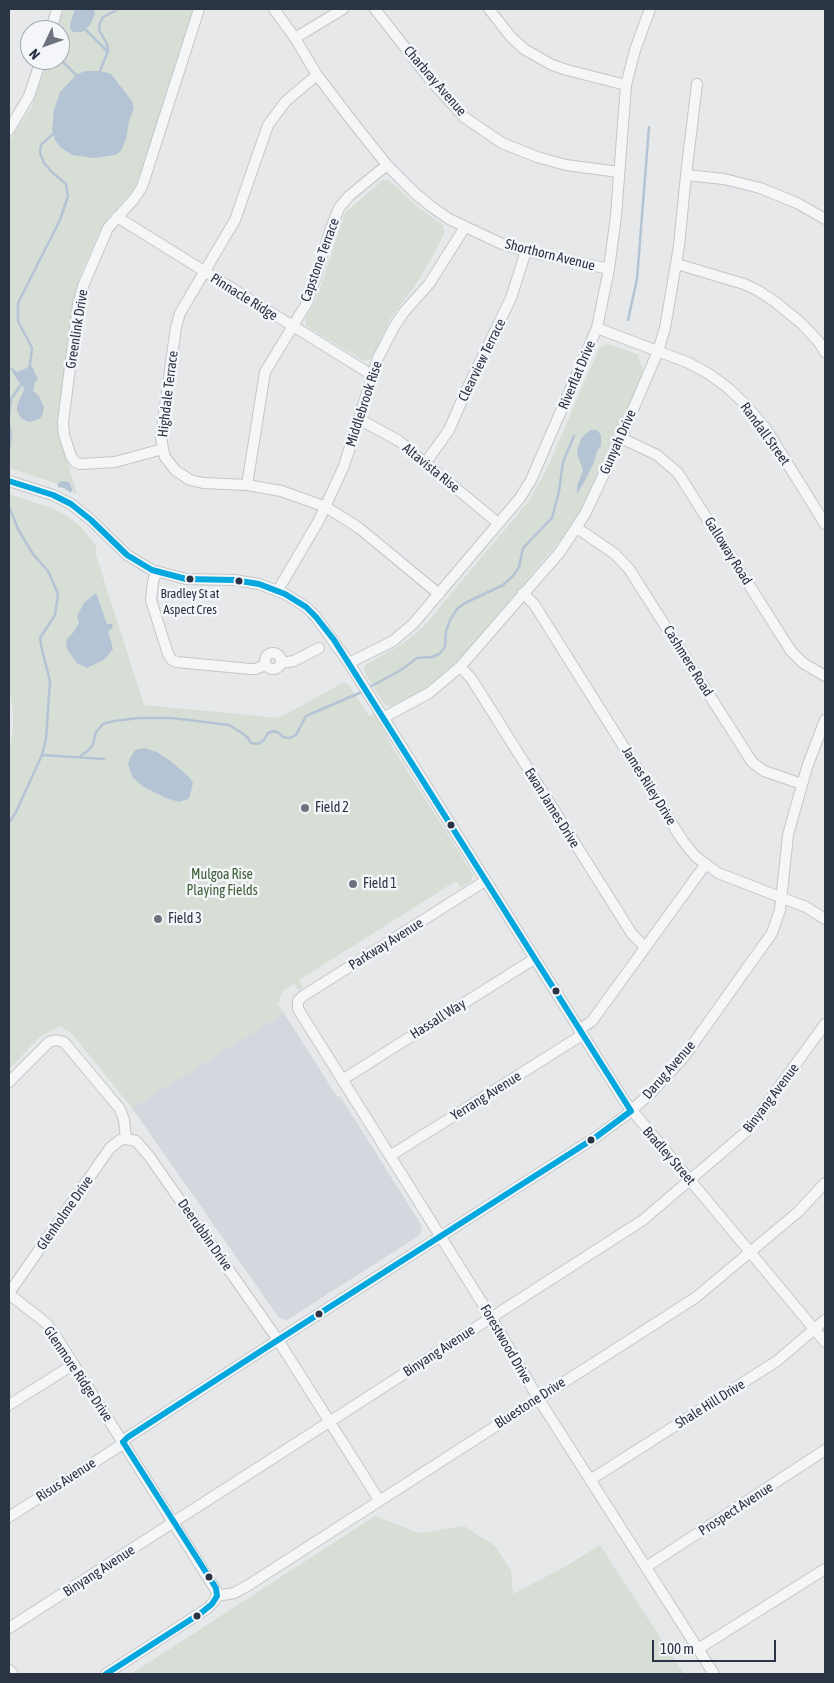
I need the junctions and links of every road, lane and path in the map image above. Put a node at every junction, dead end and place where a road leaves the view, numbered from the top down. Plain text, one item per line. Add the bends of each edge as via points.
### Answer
1 (199, 9) edge
2 (274, 9) edge
3 (343, 9) edge
4 (375, 9) edge
5 (489, 9) edge
6 (648, 9) edge
7 (295, 38) junction
8 (38, 70) edge
9 (317, 75) junction
10 (697, 84) dead end
11 (626, 85) junction
12 (14, 112) edge
13 (9, 130) edge
14 (387, 165) junction
15 (619, 172) junction
16 (686, 175) junction
17 (117, 217) junction
18 (825, 219) edge
19 (465, 227) junction
20 (526, 251) junction
21 (677, 264) junction
22 (609, 269) junction
23 (204, 272) junction
24 (292, 326) junction
25 (597, 328) junction
26 (658, 352) junction
27 (825, 352) edge
28 (372, 375) junction
29 (359, 420) junction
30 (621, 438) junction
31 (163, 449) junction
32 (426, 462) junction
33 (9, 481) edge
34 (248, 485) junction
35 (326, 507) junction
36 (498, 523) junction
37 (825, 524) edge
38 (577, 528) junction
39 (156, 572) junction
40 (278, 590) junction
41 (524, 593) junction
42 (439, 594) junction
43 (319, 648) dead end
44 (349, 663) junction
45 (460, 667) junction
46 (825, 676) edge
47 (383, 718) junction
48 (825, 720) edge
49 (802, 784) junction
50 (705, 865) junction
51 (485, 881) junction
52 (782, 898) junction
53 (825, 920) edge
54 (646, 947) junction
55 (534, 958) junction
56 (300, 1012) joint
57 (825, 1024) edge
58 (581, 1032) junction
59 (342, 1080) junction
60 (9, 1082) edge
61 (631, 1111) junction
62 (126, 1139) junction
63 (390, 1156) junction
64 (691, 1181) junction
65 (825, 1184) edge
66 (440, 1236) junction
67 (750, 1253) junction
68 (9, 1294) edge
69 (490, 1317) junction
70 (825, 1320) edge
71 (815, 1330) junction
72 (278, 1340) junction
73 (825, 1342) edge
74 (74, 1364) junction
75 (538, 1398) junction
76 (9, 1405) edge
77 (330, 1422) junction
78 (123, 1442) junction
79 (825, 1450) edge
80 (590, 1480) junction
81 (379, 1500) junction
82 (9, 1517) edge
83 (173, 1522) junction
84 (646, 1567) junction
85 (825, 1569) edge
86 (217, 1596) junction
87 (9, 1628) edge
88 (698, 1649) junction
89 (9, 1670) edge
90 (13, 1674) edge
91 (106, 1674) edge
92 (714, 1674) edge

1 - 17 street, Greenlink Drive via 145,180 134,199
2 - 7 street
3 - 7 street
4 - 15 street, Charbray Avenue via 464,117 502,143 566,165
5 - 11 street via 511,36 538,57 560,68
6 - 11 street, Riverflat Drive
7 - 9 street
8 - 12 street via 29,96
9 - 14 street
9 - 23 street, Highdale Terrace via 286,101 264,131 235,220
10 - 16 street, Gunyah Drive
11 - 15 street, Riverflat Drive
12 - 13 street
14 - 19 street via 432,207
14 - 24 street, Capstone Terrace via 348,196 339,208 308,301
15 - 22 street, Riverflat Drive
16 - 18 street via 724,179 760,188
16 - 21 street, Gunyah Drive
17 - 23 street, Pinnacle Ridge
17 - 31 street, Greenlink Drive via 104,234 81,293 63,418 64,431 71,456 80,464 115,462
19 - 20 street, Shorthorn Avenue
19 - 28 street, Middlebrook Rise via 429,284 398,320
20 - 22 street, Shorthorn Avenue
20 - 32 street, Clearview Terrace via 503,315 449,430
21 - 26 street, Gunyah Drive
21 - 27 street via 744,284 774,300 802,323
22 - 25 street, Riverflat Drive
23 - 24 street, Pinnacle Ridge
23 - 31 street, Highdale Terrace via 177,322 161,436
24 - 28 street, Pinnacle Ridge
24 - 34 street, Capstone Terrace via 265,372
25 - 26 street
25 - 36 street, Riverflat Drive via 531,480
26 - 30 street, Gunyah Drive
26 - 37 street, Randall Street via 701,369 742,400 766,429
28 - 29 street, Middlebrook Rise
29 - 32 street, Altavista Rise via 398,441
29 - 35 street, Middlebrook Rise
30 - 38 street, Gunyah Drive
30 - 46 street, Galloway Road via 657,455 678,473 791,651 803,663
31 - 34 street, Highdale Terrace via 171,466 184,478 203,483
32 - 36 street, Altavista Rise
33 - 39 street, Bradley Street via 75,507 127,555
34 - 35 street, Highdale Terrace via 281,491
35 - 40 street, Middlebrook Rise
35 - 42 street, Highdale Terrace via 359,528
36 - 42 street, Riverflat Drive
38 - 41 street, Gunyah Drive
38 - 49 street, Cashmere Road via 615,554 629,569 752,762 764,771
39 - 40 street, Bradley Street via 186,579 249,581
39 - 43 street via 151,600 172,660 250,669 266,665 274,669
40 - 44 street, Bradley Street via 316,617
41 - 45 street, Gunyah Drive
41 - 50 street, James Riley Drive via 683,841
42 - 44 street, Riverflat Drive via 402,634
44 - 47 street, Bradley Street
45 - 47 street, Gunyah Drive via 429,693
45 - 54 street, Ewan James Drive via 471,678 632,934
47 - 51 street, Bradley Street
48 - 49 street, Darug Avenue
49 - 52 street, Darug Avenue via 788,835
50 - 52 street, James Riley Drive via 723,876
50 - 54 street, Yerrang Avenue
51 - 55 street, Bradley Street
51 - 56 street, Parkway Avenue via 303,996 297,1004
52 - 53 street, James Riley Drive via 806,907
52 - 61 street, Darug Avenue via 775,926 763,948 683,1058
54 - 58 street, Yerrang Avenue
55 - 58 street, Bradley Street
55 - 59 street, Hassall Way
56 - 59 street, Forestwood Drive
57 - 64 street, Binyang Avenue via 747,1130
58 - 61 street, Bradley Street
58 - 63 street, Yerrang Avenue
59 - 63 street, Forestwood Drive
60 - 62 street via 49,1042 64,1042 120,1109
61 - 64 street, Bradley Street
61 - 66 street, Darug Avenue via 596,1137
62 - 68 street, Glenholme Drive via 110,1148
62 - 72 street, Deerubbin Drive via 139,1144 149,1156
63 - 66 street, Forestwood Drive
64 - 67 street, Bradley Street
64 - 69 street, Binyang Avenue via 637,1224
65 - 67 street, Bluestone Drive
66 - 69 street, Forestwood Drive
66 - 72 street, Darug Avenue
67 - 71 street, Bradley Street
67 - 75 street, Bluestone Drive via 695,1298
68 - 74 street, Glenmore Ridge Drive via 46,1323
69 - 75 street, Forestwood Drive
69 - 77 street, Binyang Avenue
70 - 71 street, Shale Hill Drive
71 - 73 street, Bradley Street
71 - 80 street, Shale Hill Drive via 770,1366
72 - 77 street, Deerubbin Drive
72 - 78 street, Darug Avenue
74 - 76 street
74 - 78 street, Glenmore Ridge Drive
75 - 80 street, Forestwood Drive
75 - 81 street, Bluestone Drive
77 - 81 street, Deerubbin Drive
77 - 83 street, Binyang Avenue
78 - 82 street, Risus Avenue
78 - 83 street, Glenmore Ridge Drive
79 - 84 street, Prospect Avenue
80 - 84 street, Forestwood Drive
81 - 86 street, Bluestone Drive via 240,1590
83 - 86 street, Glenmore Ridge Drive via 216,1588
83 - 87 street, Binyang Avenue
84 - 88 street, Forestwood Drive
85 - 88 street
86 - 91 street via 201,1613
88 - 92 street, Forestwood Drive
89 - 90 street

